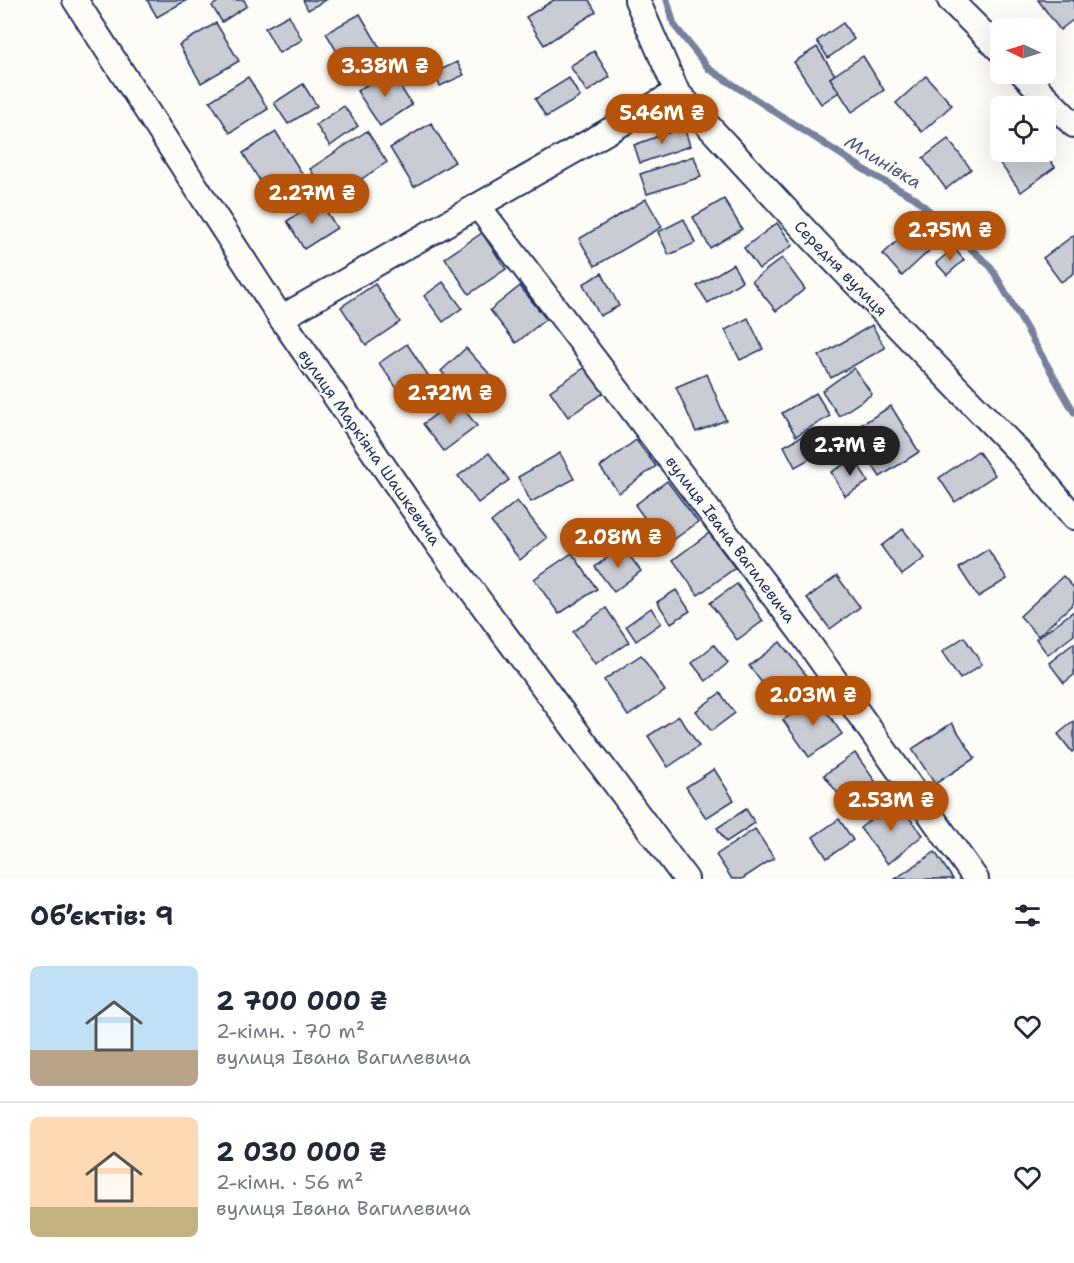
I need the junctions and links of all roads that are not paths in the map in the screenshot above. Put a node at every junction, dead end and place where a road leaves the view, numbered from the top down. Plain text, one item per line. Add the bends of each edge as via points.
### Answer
1 (75, 0) edge
2 (637, 0) edge
3 (950, 0) edge
4 (990, 41) edge
5 (1033, 84) edge
6 (677, 92) junction
7 (1074, 125) edge
8 (478, 206) junction
9 (281, 318) junction
10 (1074, 517) edge
11 (686, 879) edge
12 (976, 879) edge

1 - 9 street, вулиця Маркіяна Шашкевича
2 - 6 street, Середня вулиця
3 - 4 street
5 - 7 street
6 - 8 street
6 - 10 street, Середня вулиця via 1022,455
8 - 9 street
8 - 12 street, вулиця Івана Вагилевича via 793,621
9 - 11 street, вулиця Маркіяна Шашкевича via 438,545

